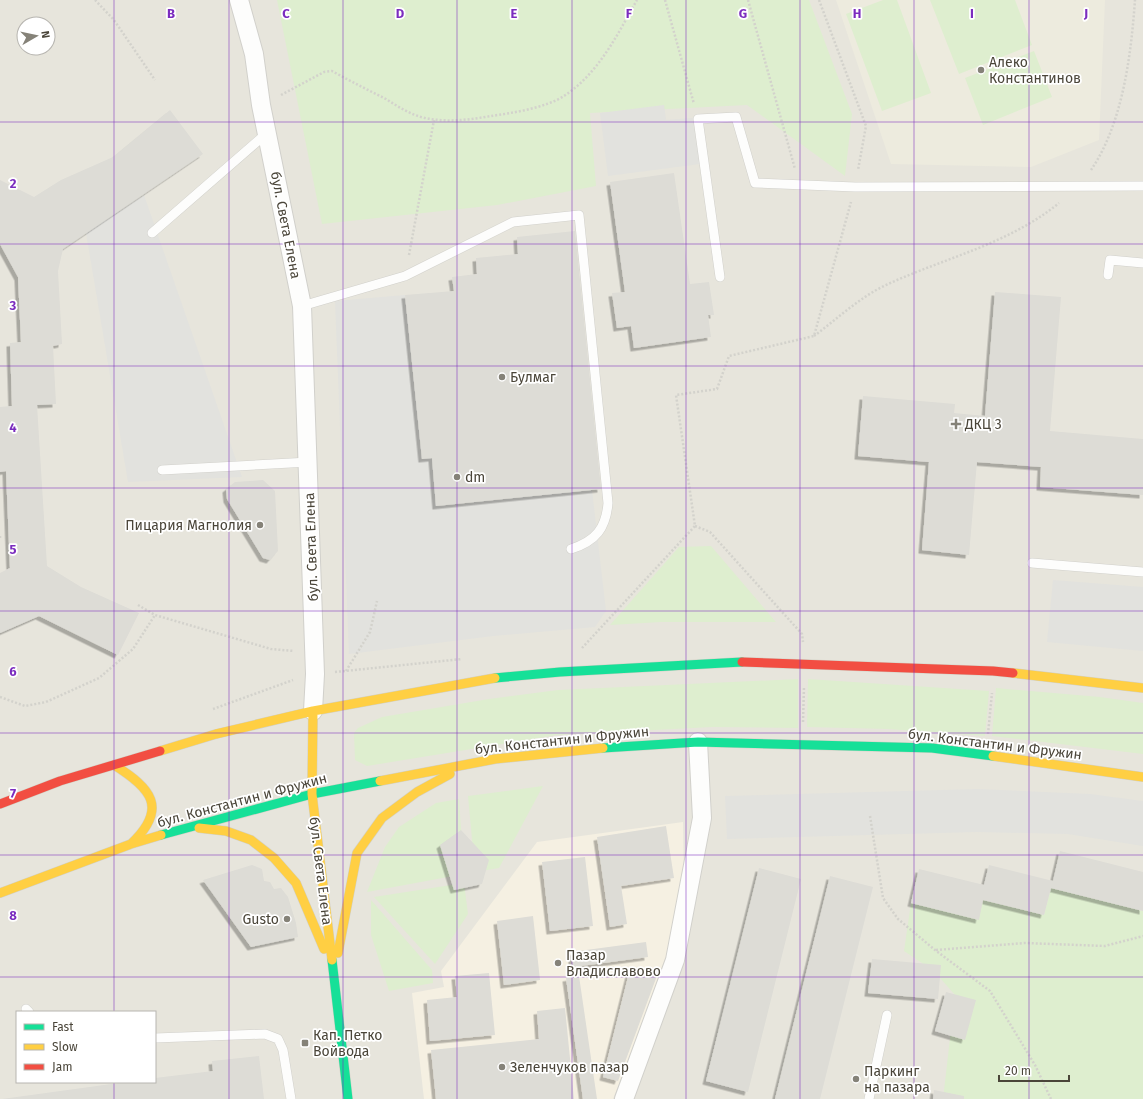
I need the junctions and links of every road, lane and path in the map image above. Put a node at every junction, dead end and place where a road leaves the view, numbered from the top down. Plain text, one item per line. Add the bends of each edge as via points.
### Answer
1 (95, 0) edge
2 (239, 0) edge
3 (637, 0) edge
4 (665, 0) edge
5 (748, 0) edge
6 (819, 0) edge
7 (155, 80) dead end
8 (261, 105) junction
9 (698, 119) junction
10 (434, 120) junction
11 (267, 133) junction
12 (800, 185) junction
13 (1143, 186) edge
14 (855, 187) junction
15 (152, 233) dead end
16 (1143, 263) edge
17 (405, 276) junction
18 (1108, 276) dead end
19 (720, 277) dead end
20 (302, 306) junction
21 (309, 462) junction
22 (162, 470) dead end
23 (695, 526) junction
24 (571, 549) dead end
25 (1032, 563) dead end
26 (1143, 572) edge
27 (376, 601) dead end
28 (138, 605) dead end
29 (155, 615) junction
30 (802, 634) dead end
31 (314, 651) junction
32 (345, 671) dead end
33 (560, 672) junction
34 (1143, 688) edge
35 (0, 697) edge
36 (313, 711) junction
37 (698, 742) junction
38 (114, 765) junction
39 (467, 765) junction
40 (1143, 776) edge
41 (312, 794) junction
42 (0, 804) edge
43 (870, 816) dead end
44 (189, 827) junction
45 (131, 844) junction
46 (0, 893) edge
47 (1143, 936) edge
48 (935, 950) junction
49 (334, 972) junction
50 (887, 1015) dead end
51 (156, 1038) edge
52 (628, 1098) edge
53 (291, 1099) edge
54 (348, 1099) edge
55 (869, 1099) edge
56 (1051, 1099) edge

1 - 7 path via 114,20
2 - 8 street, бул. Света Елена via 254,54
3 - 10 path via 595,68 563,97 511,113 460,120
4 - 9 path
5 - 12 path
6 - 14 path via 866,126
8 - 10 path via 324,72 332,71 404,110
8 - 11 street, бул. Света Елена
9 - 12 lane via 736,117 755,182
9 - 19 lane
10 - 17 path
11 - 15 lane
11 - 20 street, бул. Света Елена
12 - 14 lane
13 - 14 lane
14 - 23 path via 814,336 729,356 717,389 676,395
16 - 18 lane via 1110,260
17 - 20 lane
17 - 24 lane via 513,222 579,215 608,502 602,528 584,545
20 - 21 street, бул. Света Елена
21 - 22 lane
21 - 31 street, бул. Света Елена
23 - 30 path via 710,532
23 - 33 path
25 - 26 lane
27 - 32 path via 370,632
28 - 29 path
29 - 31 path via 271,649
29 - 35 path via 134,649 99,678 46,702 25,706
31 - 36 street, бул. Света Елена
33 - 34 street via 746,662 993,671
33 - 36 street via 507,676
36 - 38 street via 216,734
36 - 41 street, бул. Света Елена
37 - 39 street, бул. Константин и Фружин via 595,749 495,759
37 - 40 street, бул. Константин и Фружин via 932,748
37 - 52 street via 702,818 675,960
38 - 42 street via 60,781
38 - 45 street via 148,790 152,804 152,818 144,832
39 - 41 street, бул. Константин и Фружин
39 - 49 street via 417,792 382,818 357,853
41 - 44 street, бул. Константин и Фружин
41 - 49 street, бул. Света Елена
43 - 48 path via 883,898 898,919
44 - 45 street, бул. Константин и Фружин
44 - 49 street via 226,831 251,840 274,858 296,883
45 - 46 street, бул. Константин и Фружин
47 - 48 path via 1105,946 1025,943
48 - 56 path via 990,991 1035,1065
49 - 54 street, бул. Света Елена
50 - 55 lane
51 - 53 lane via 265,1034 278,1039 283,1050

